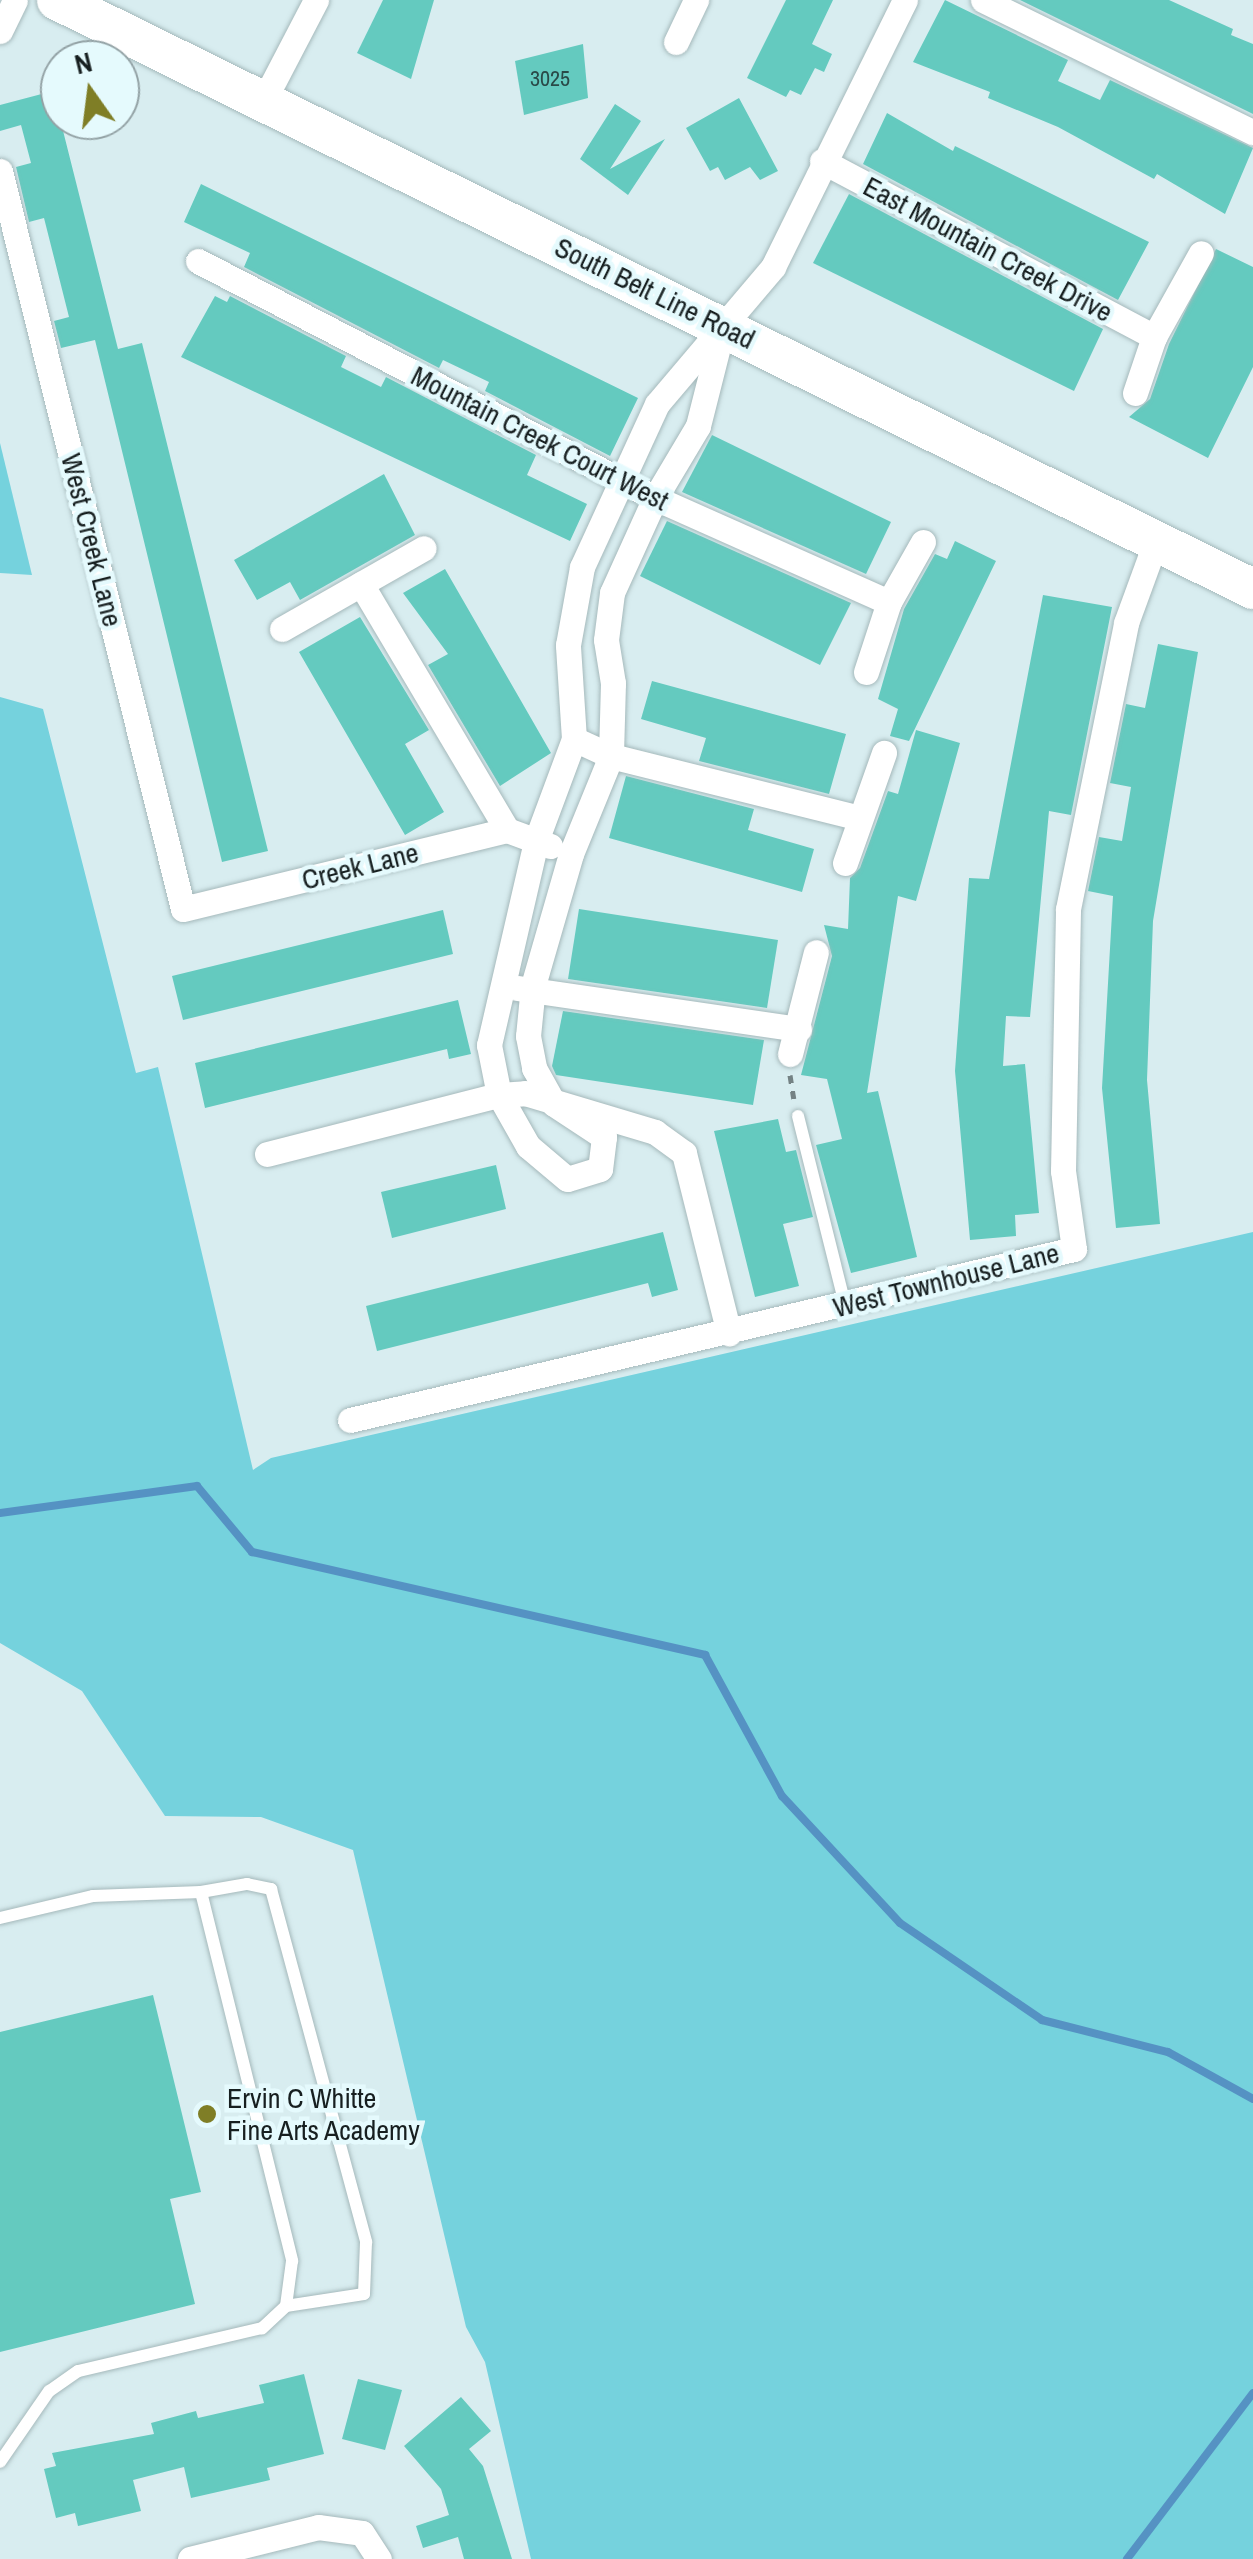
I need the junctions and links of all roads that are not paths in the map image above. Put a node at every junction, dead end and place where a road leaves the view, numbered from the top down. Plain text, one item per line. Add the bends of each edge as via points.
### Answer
1 (15, 0) edge
2 (57, 0) edge
3 (316, 0) edge
4 (696, 0) edge
5 (905, 0) edge
6 (983, 0) edge
7 (0, 31) edge
8 (676, 42) dead end
9 (264, 100) junction
10 (1253, 132) edge
11 (822, 161) junction
12 (0, 171) edge
13 (1202, 253) dead end
14 (198, 260) dead end
15 (723, 326) junction
16 (1154, 337) junction
17 (1135, 392) dead end
18 (620, 480) junction
19 (655, 498) junction
20 (1156, 541) junction
21 (923, 542) dead end
22 (424, 548) dead end
23 (361, 584) junction
24 (1253, 589) edge
25 (889, 602) junction
26 (282, 629) dead end
27 (866, 672) dead end
28 (574, 740) junction
29 (884, 753) dead end
30 (611, 756) junction
31 (859, 818) junction
32 (507, 830) junction
33 (536, 841) junction
34 (571, 854) junction
35 (845, 863) dead end
36 (184, 910) joint
37 (816, 952) dead end
38 (533, 986) junction
39 (496, 990) junction
40 (799, 1029) junction
41 (790, 1054) road end
42 (499, 1095) junction
43 (554, 1104) junction
44 (798, 1116) road end
45 (267, 1154) dead end
46 (845, 1306) junction
47 (728, 1333) junction
48 (350, 1420) dead end
49 (202, 1892) junction
50 (0, 1918) edge
51 (286, 2306) junction
52 (0, 2462) edge
53 (190, 2559) edge
54 (379, 2559) edge

1 - 7 street
2 - 9 main road, South Belt Line Road
3 - 9 street
4 - 8 street
5 - 11 street
6 - 10 street
9 - 15 main road, South Belt Line Road
11 - 15 street via 773,267
11 - 16 street, East Mountain Creek Drive
12 - 36 street, West Creek Lane
13 - 16 street
14 - 18 street, Mountain Creek Court West
15 - 18 street via 657,404
15 - 19 street via 698,426
15 - 20 main road, South Belt Line Road
16 - 17 street
18 - 19 street, Mountain Creek Court West
18 - 28 street via 572,606
19 - 25 street, Mountain Creek Court West
19 - 30 street via 612,593 606,640 613,683
20 - 24 main road, South Belt Line Road
20 - 46 street, West Townhouse Lane via 1126,623 1068,909 1063,1170 1074,1249
21 - 25 street
22 - 23 street
23 - 26 street
23 - 32 street
25 - 27 street
28 - 30 street
28 - 33 street
29 - 31 street
30 - 31 street
30 - 34 street
31 - 35 street
32 - 33 street
32 - 36 street, Creek Lane
33 - 34 street
33 - 39 street
34 - 38 street
37 - 40 street
38 - 39 street
38 - 40 street
38 - 43 street via 528,1036 534,1068
39 - 42 street via 489,1044
40 - 41 street
42 - 43 street via 525,1094
42 - 43 street via 528,1146 567,1180 600,1170 604,1137
42 - 45 street
43 - 47 street via 656,1132 684,1152
44 - 46 lane
46 - 47 street, West Townhouse Lane
47 - 48 street, West Townhouse Lane
49 - 50 lane via 93,1896
49 - 51 lane via 292,2261
49 - 51 lane via 247,1884 271,1889 366,2242 364,2294
51 - 52 lane via 262,2328 78,2371 49,2391
53 - 54 street via 318,2526 362,2532

